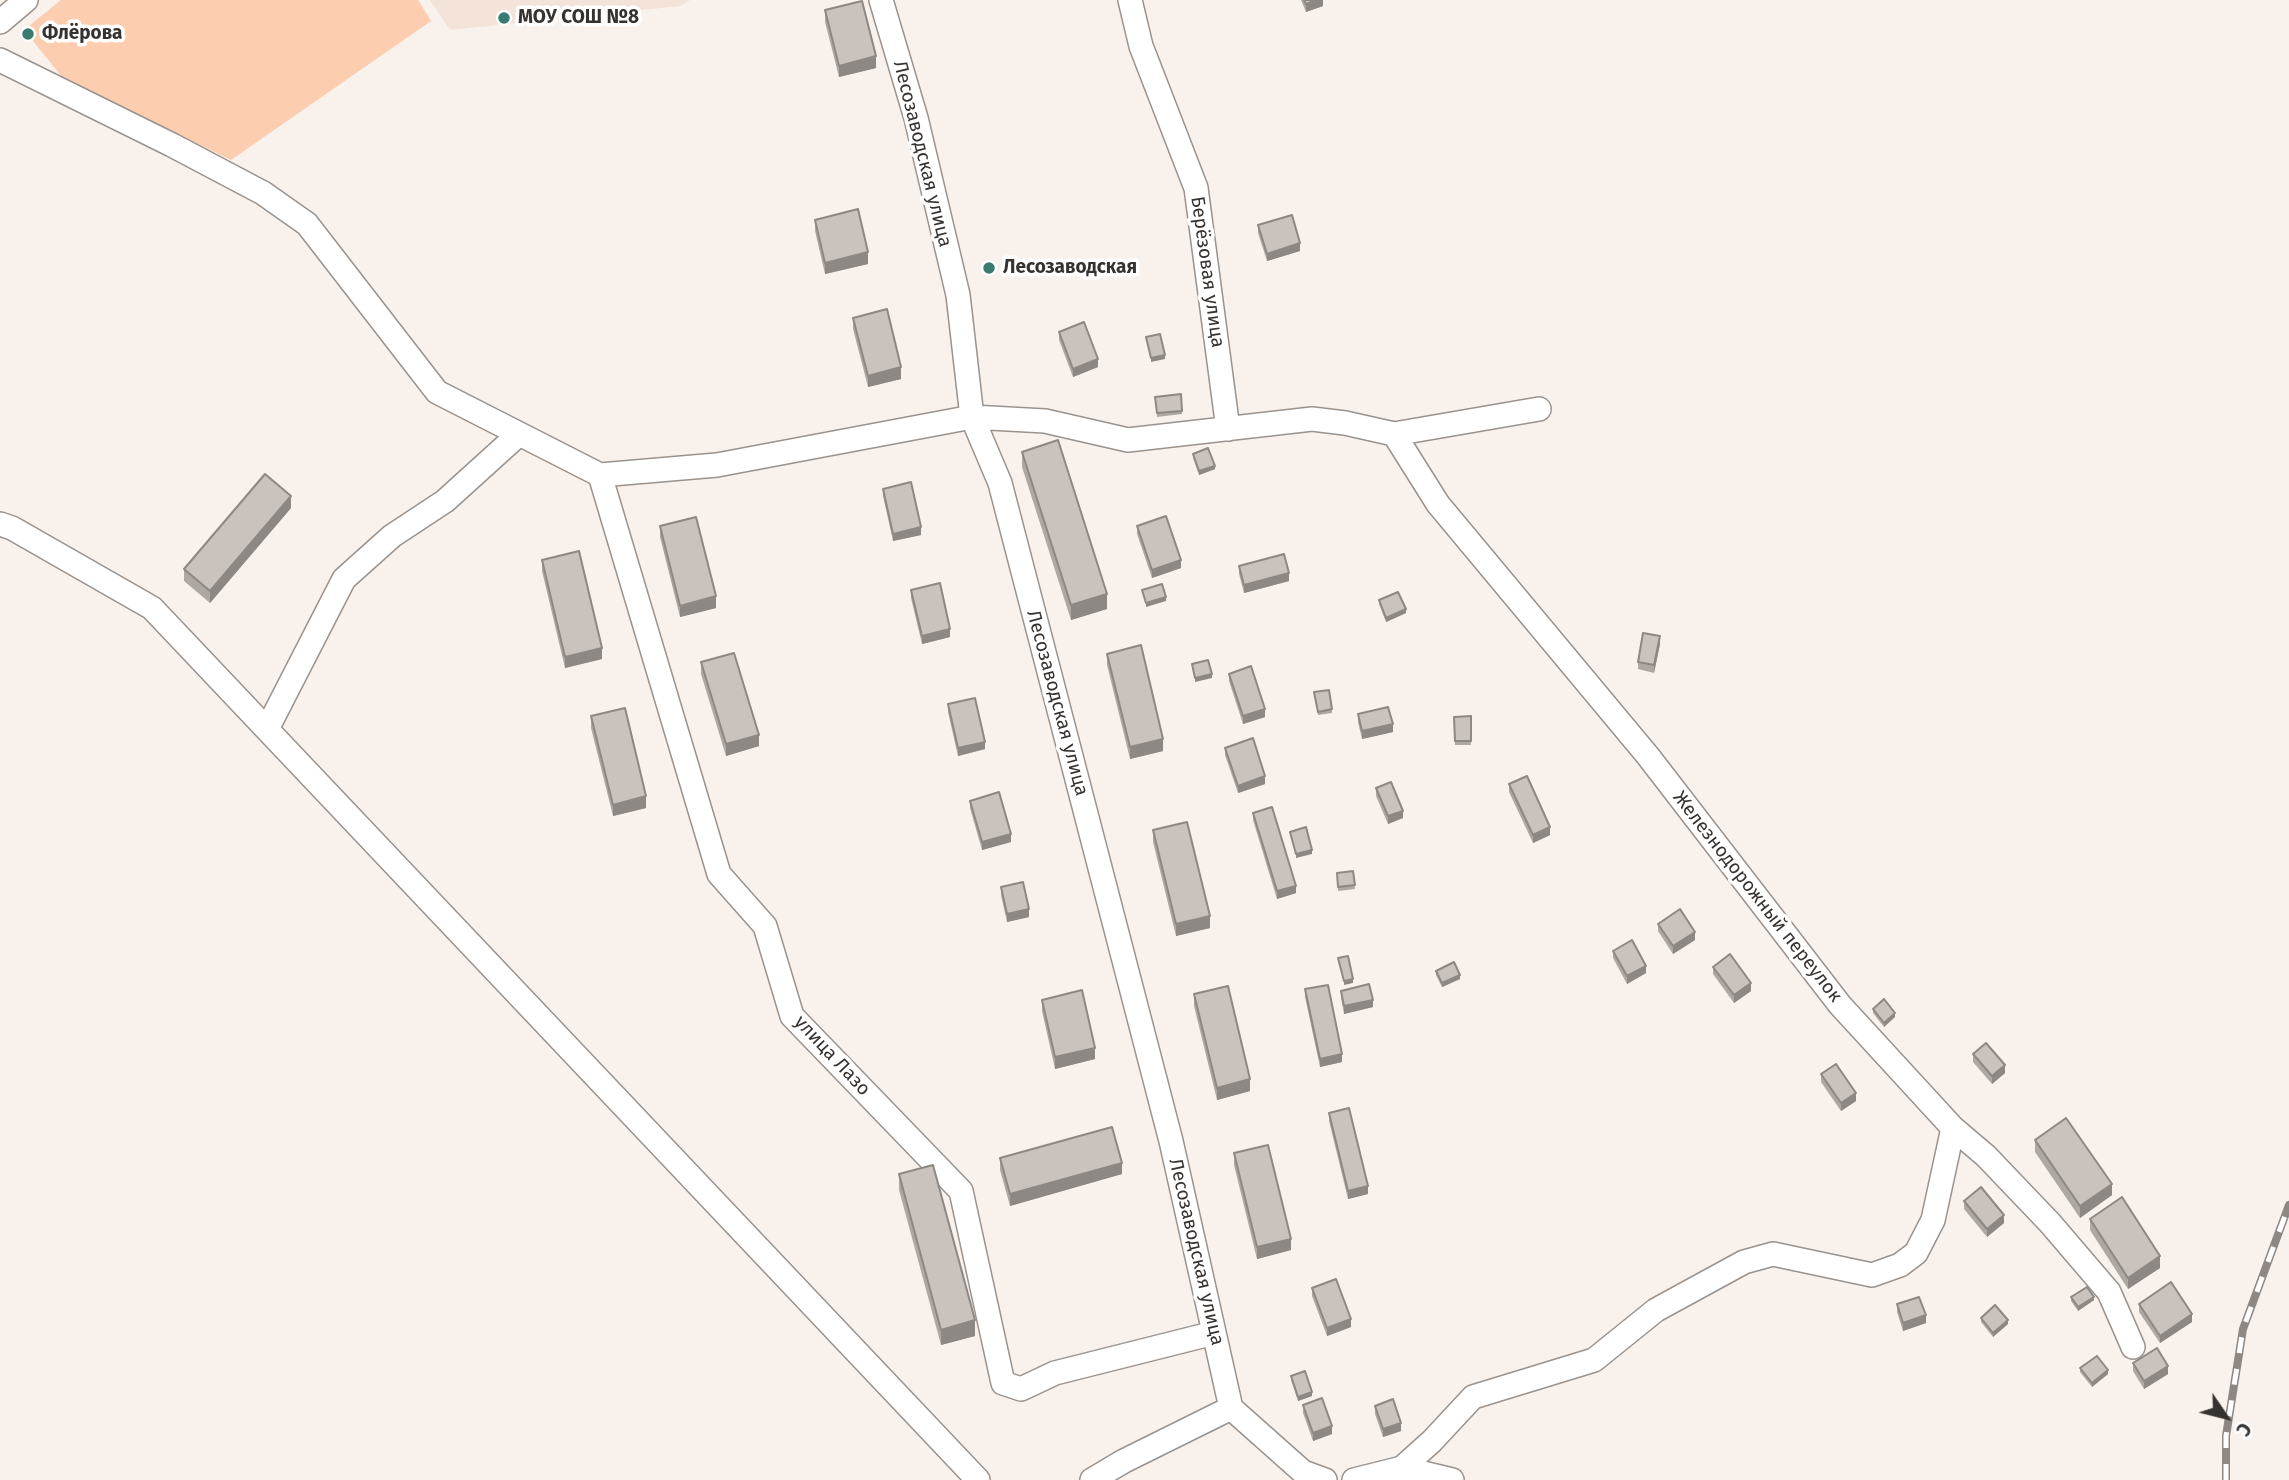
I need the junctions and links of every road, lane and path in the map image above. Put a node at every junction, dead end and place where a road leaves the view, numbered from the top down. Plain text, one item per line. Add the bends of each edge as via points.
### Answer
1 (26, 0) edge
2 (881, 0) edge
3 (1130, 0) edge
4 (0, 22) edge
5 (0, 60) edge
6 (1539, 409) dead end
7 (972, 417) junction
8 (1228, 429) junction
9 (1394, 433) junction
10 (519, 434) junction
11 (600, 475) junction
12 (0, 524) edge
13 (267, 729) junction
14 (1953, 1128) junction
15 (1214, 1333) junction
16 (2133, 1347) dead end
17 (1231, 1408) junction
18 (1402, 1468) junction
19 (978, 1480) edge
20 (1092, 1480) edge
21 (1325, 1480) edge
22 (1354, 1480) edge
23 (1452, 1480) edge

1 - 4 street
2 - 7 street, Лесозаводская улица via 916,118 958,295
3 - 8 street, Берёзовая улица via 1141,46 1196,188
5 - 10 street via 172,145 296,216 437,392
6 - 9 street
7 - 8 street via 1045,421 1128,440
7 - 11 street via 716,465
7 - 15 street, Лесозаводская улица via 1000,483 1171,1141
8 - 9 street via 1312,419
9 - 14 street, Железнодорожный переулок via 1438,504 1647,756 1840,1005
10 - 11 street
10 - 13 street via 445,501 392,536 344,579
11 - 15 street, улица Лазо via 719,874 765,926 792,1016 961,1191 1003,1383 1021,1389 1055,1373
12 - 13 street via 152,608
13 - 19 street
14 - 16 street, Железнодорожный переулок via 2023,1194 2109,1292
14 - 18 street via 1933,1220 1916,1253 1899,1265 1872,1275 1773,1254 1744,1262 1656,1310 1594,1360 1473,1397
15 - 17 street, Лесозаводская улица
17 - 20 street
17 - 21 street via 1303,1472
18 - 22 street
18 - 23 street

